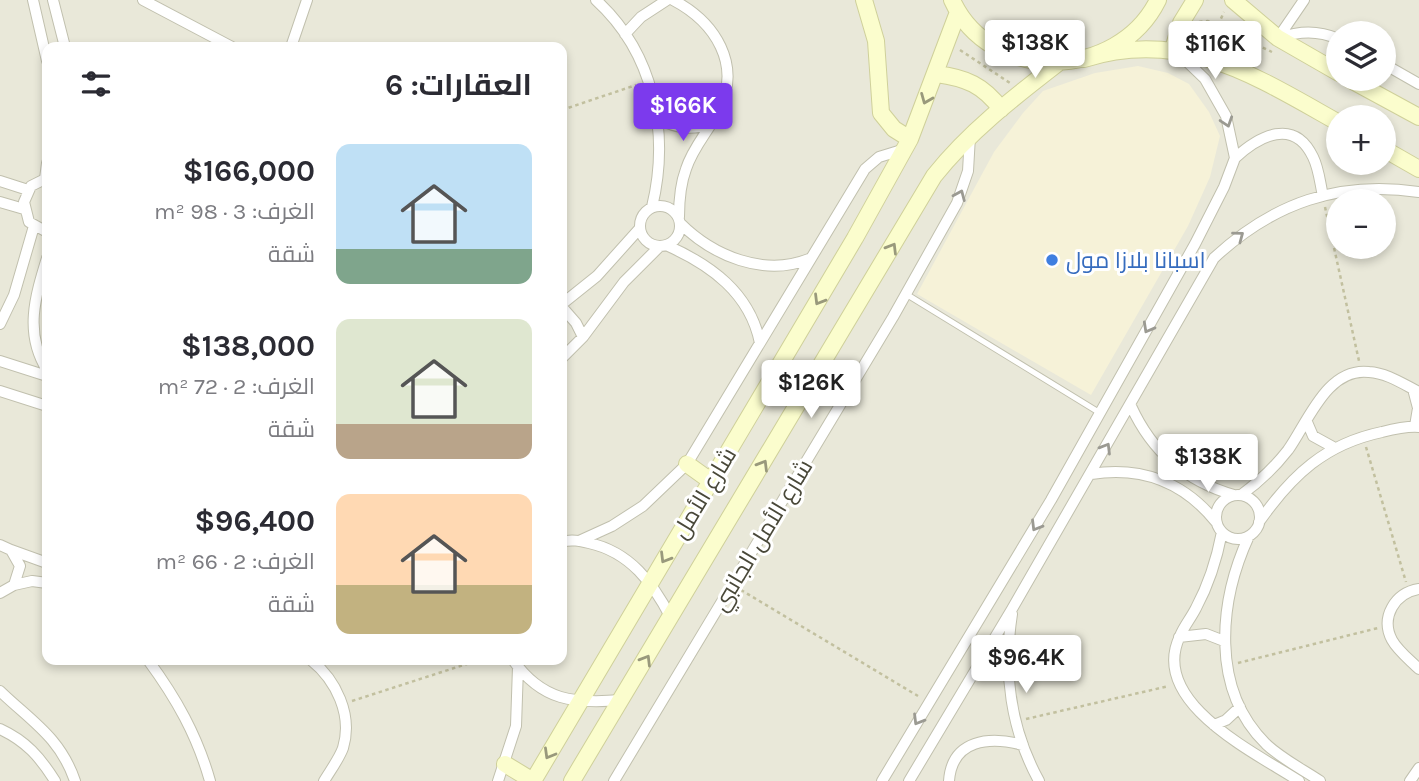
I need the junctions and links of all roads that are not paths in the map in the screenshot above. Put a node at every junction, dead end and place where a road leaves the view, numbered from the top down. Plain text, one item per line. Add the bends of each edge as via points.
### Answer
1 (33, 0) edge
2 (53, 0) edge
3 (143, 0) edge
4 (307, 0) edge
5 (596, 0) edge
6 (667, 0) edge
7 (673, 0) edge
8 (864, 0) edge
9 (1158, 0) edge
10 (1195, 0) edge
11 (1304, 0) edge
12 (1229, 4) edge
13 (955, 6) edge
14 (625, 34) junction
15 (1326, 35) edge
16 (1278, 38) junction
17 (46, 42) edge
18 (65, 42) edge
19 (223, 42) edge
20 (293, 42) edge
21 (1173, 49) junction
22 (1084, 59) junction
23 (1057, 64) junction
24 (1326, 66) edge
25 (1396, 71) edge
26 (937, 74) junction
27 (1419, 84) edge
28 (1371, 91) edge
29 (1001, 109) junction
30 (1326, 116) edge
31 (1419, 117) edge
32 (659, 119) junction
33 (712, 124) junction
34 (970, 136) junction
35 (908, 144) junction
36 (1396, 156) edge
37 (1235, 158) junction
38 (1419, 169) edge
39 (0, 181) edge
40 (42, 181) edge
41 (28, 190) junction
42 (1419, 192) edge
43 (1323, 196) junction
44 (0, 202) edge
45 (652, 207) junction
46 (24, 209) junction
47 (680, 220) junction
48 (34, 226) junction
49 (640, 228) junction
50 (42, 230) edge
51 (663, 246) junction
52 (809, 259) junction
53 (42, 275) edge
54 (906, 294) junction
55 (567, 301) edge
56 (567, 311) edge
57 (0, 324) edge
58 (583, 337) junction
59 (760, 343) junction
60 (567, 353) edge
61 (0, 361) edge
62 (42, 361) edge
63 (42, 372) edge
64 (0, 391) edge
65 (1416, 391) edge
66 (42, 404) edge
67 (1131, 406) junction
68 (1100, 413) junction
69 (1307, 422) junction
70 (1417, 427) edge
71 (1333, 447) junction
72 (687, 464) junction
73 (1091, 474) junction
74 (712, 482) junction
75 (1237, 495) junction
76 (1259, 522) junction
77 (1219, 527) junction
78 (1249, 536) junction
79 (567, 541) edge
80 (579, 541) junction
81 (3, 546) edge
82 (42, 561) edge
83 (42, 582) edge
84 (650, 584) junction
85 (7, 589) edge
86 (1414, 590) edge
87 (0, 603) edge
88 (1012, 609) junction
89 (671, 618) junction
90 (1179, 637) junction
91 (1224, 641) junction
92 (152, 665) edge
93 (316, 665) edge
94 (515, 665) edge
95 (517, 665) edge
96 (1419, 669) edge
97 (0, 691) edge
98 (621, 700) junction
99 (579, 702) junction
100 (1240, 707) junction
101 (1214, 725) junction
102 (0, 729) edge
103 (1023, 745) junction
104 (505, 764) junction
105 (1419, 768) edge
106 (55, 781) edge
107 (75, 781) edge
108 (210, 781) edge
109 (324, 781) edge
110 (498, 781) edge
111 (533, 781) edge
112 (572, 781) edge
113 (614, 781) edge
114 (882, 781) edge
115 (909, 781) edge
116 (949, 781) edge
117 (1039, 781) edge
118 (1298, 781) edge
119 (1320, 781) edge
120 (1410, 781) edge

1 - 17 street
2 - 18 street
3 - 19 street
4 - 20 street
5 - 14 street
6 - 14 street
7 - 33 street via 711,28 725,59 725,93
8 - 35 main road via 876,41 881,113
9 - 22 main road via 1124,41
10 - 21 main road
11 - 16 street
12 - 16 main road
13 - 23 main road via 981,37 1004,52
13 - 26 main road, شارع الأمل
14 - 32 street via 649,80
15 - 16 street via 1299,32
16 - 24 main road
21 - 22 main road via 1127,49
21 - 30 main road via 1224,64
21 -> 37 street via 1213,90 1226,116
22 - 23 main road
23 - 29 main road, شارع الأمل
25 - 27 street
26 - 29 main road via 962,77 978,85
26 -> 35 main road, شارع الأمل
28 - 31 main road
29 - 34 main road, شارع الأمل
32 - 33 street via 690,128
32 - 45 street via 660,163
33 - 47 street via 686,167
54 -> 34 street, شارع الأمل الجانبي via 964,187
89 -> 34 main road, شارع الأمل via 934,176
35 - 52 street via 865,169
35 -> 74 main road, شارع الأمل
36 - 38 main road
37 - 43 street via 1261,138 1284,133 1293,136 1315,160
37 -> 68 street via 1210,216
39 - 41 street
40 - 41 street
41 - 46 street
42 - 43 street via 1360,188
67 -> 43 street via 1214,258 1264,219
44 - 46 street
45 - 47 street via 670,208
45 - 49 street via 641,218
46 - 48 street
47 - 51 street via 678,237
47 - 52 street via 698,238 747,263 772,267
48 - 50 street
48 - 57 street via 15,295
49 - 51 street via 649,243
49 - 55 street via 597,276
51 - 58 street via 613,295
51 - 59 street via 711,270 738,293 753,316
52 - 59 street
53 - 62 street via 32,321
54 - 68 lane
54 - 113 street, شارع الأمل الجانبي
56 - 58 street
58 - 60 street
59 - 72 street
61 - 63 street
64 - 66 street
65 - 69 street via 1377,373 1361,372 1338,380
65 - 70 street
73 -> 67 street
67 - 75 street via 1164,456 1196,481
68 -> 114 street
69 - 71 street via 1319,441
69 - 75 street via 1278,462
70 - 71 street via 1363,436
71 - 76 street via 1292,481
72 - 74 main road
72 - 80 street via 643,506
73 - 77 street via 1126,471 1161,479 1192,496
73 - 88 street
74 -> 84 main road, شارع الأمل
75 - 76 street via 1254,501
75 - 77 street via 1222,502 1216,514
76 - 78 street
77 - 78 street via 1235,538
77 - 90 street via 1209,579
78 - 91 street via 1230,587
79 - 80 street
80 - 84 street via 616,553
81 - 82 street
81 - 85 street via 20,566
83 - 85 street
84 - 89 street
84 - 99 main road, شارع الأمل
85 - 87 street
86 - 96 street via 1395,603 1388,625 1395,644
88 - 103 street via 1008,654
88 - 115 street
98 -> 89 main road, شارع الأمل
90 - 91 street via 1197,633
90 - 101 street via 1175,662 1179,684
91 - 100 street
92 - 108 street via 196,736
93 - 109 street via 331,680 342,704 345,726 342,748
94 - 104 street via 516,726
95 - 99 street via 548,693
97 - 107 street via 55,744
98 - 99 street
98 - 112 main road, شارع الأمل
99 -> 111 main road, شارع الأمل
100 - 101 street
100 - 119 street via 1265,743
101 - 118 street
102 - 106 street via 40,756
103 - 116 street via 993,738 979,742 956,760
103 - 117 street
104 - 110 street
104 - 111 main road
105 - 120 street

